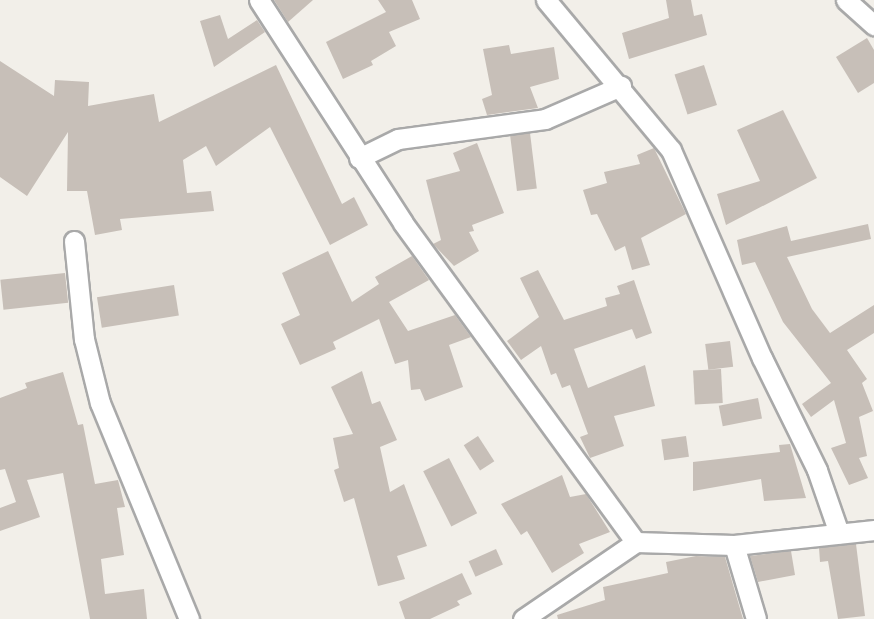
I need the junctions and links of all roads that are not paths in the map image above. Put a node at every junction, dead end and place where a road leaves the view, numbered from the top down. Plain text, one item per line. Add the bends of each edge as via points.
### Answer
1 (259, 0) edge
2 (546, 0) edge
3 (846, 0) edge
4 (874, 25) edge
5 (621, 86) junction
6 (359, 158) junction
7 (74, 241) dead end
8 (874, 530) edge
9 (839, 533) junction
10 (636, 542) junction
11 (734, 545) junction
12 (189, 619) edge
13 (523, 619) edge
14 (756, 619) edge

1 - 6 street
2 - 5 street
3 - 4 street
5 - 6 street via 545,119 398,139
5 - 9 street via 671,150 762,358 817,470
6 - 10 street via 512,377
7 - 12 street via 84,339 100,403
8 - 9 street
9 - 11 street
10 - 11 street
10 - 13 street
11 - 14 street

